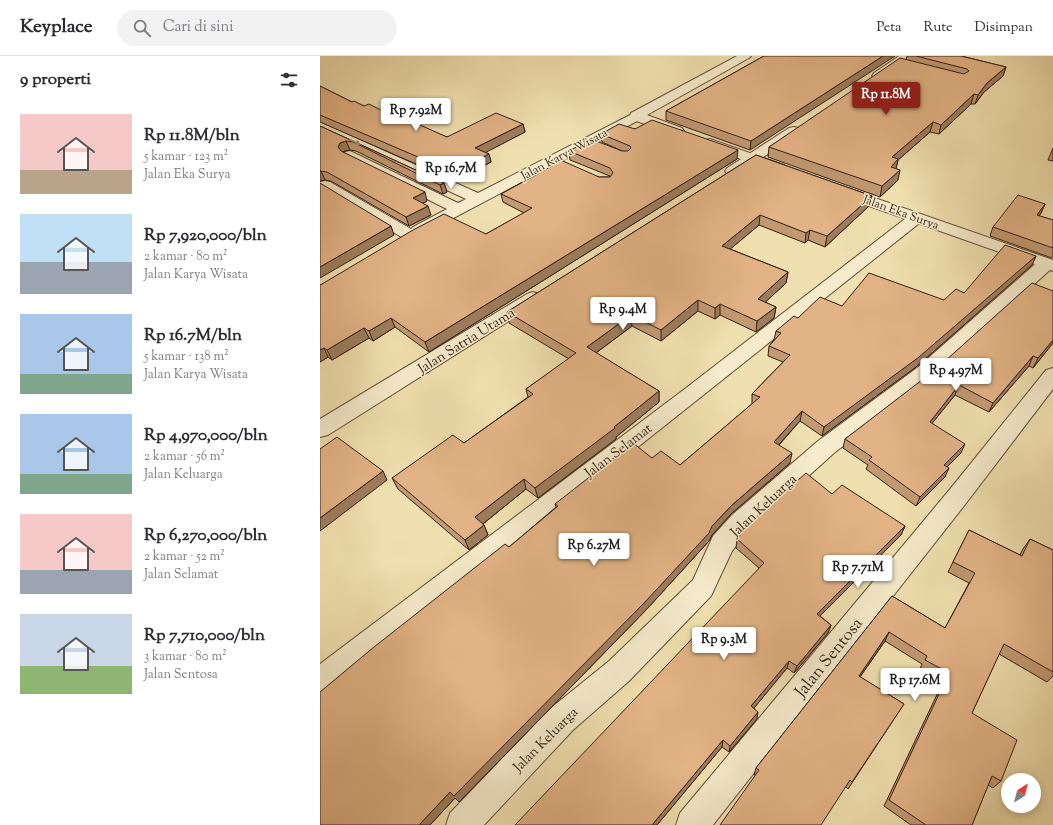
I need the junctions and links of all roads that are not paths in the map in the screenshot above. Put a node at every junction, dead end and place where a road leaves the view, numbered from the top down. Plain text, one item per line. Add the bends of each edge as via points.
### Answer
1 (745, 56) edge
2 (906, 56) edge
3 (865, 84) edge
4 (636, 116) junction
5 (801, 125) edge
6 (320, 126) edge
7 (320, 140) edge
8 (752, 158) junction
9 (554, 159) junction
10 (570, 166) edge
11 (789, 172) edge
12 (718, 180) edge
13 (325, 185) edge
14 (826, 185) edge
15 (479, 199) junction
16 (458, 209) junction
17 (916, 218) junction
18 (409, 235) junction
19 (395, 243) edge
20 (1050, 265) edge
21 (550, 287) edge
22 (1053, 375) edge
23 (320, 429) edge
24 (320, 682) edge
25 (462, 825) edge
26 (692, 825) edge

1 - 4 street, Jalan Karya Wisata
2 - 3 street
4 - 8 street
4 - 9 street, Jalan Karya Wisata
5 - 8 street
6 -> 15 street
7 - 16 street
8 - 11 street
8 - 12 street
9 - 10 street
9 - 15 street, Jalan Karya Wisata
13 - 18 street
14 - 17 street, Jalan Eka Surya
15 - 16 street, Jalan Karya Wisata
16 - 18 street, Jalan Karya Wisata
17 - 20 street, Jalan Eka Surya
17 - 24 street, Jalan Selamat
18 - 19 street, Jalan Karya Wisata
20 - 25 street, Jalan Keluarga via 924,373 826,448 741,522 722,544 702,588 619,671 562,719
21 - 23 street, Jalan Satria Utama
22 - 26 street, Jalan Sentosa

